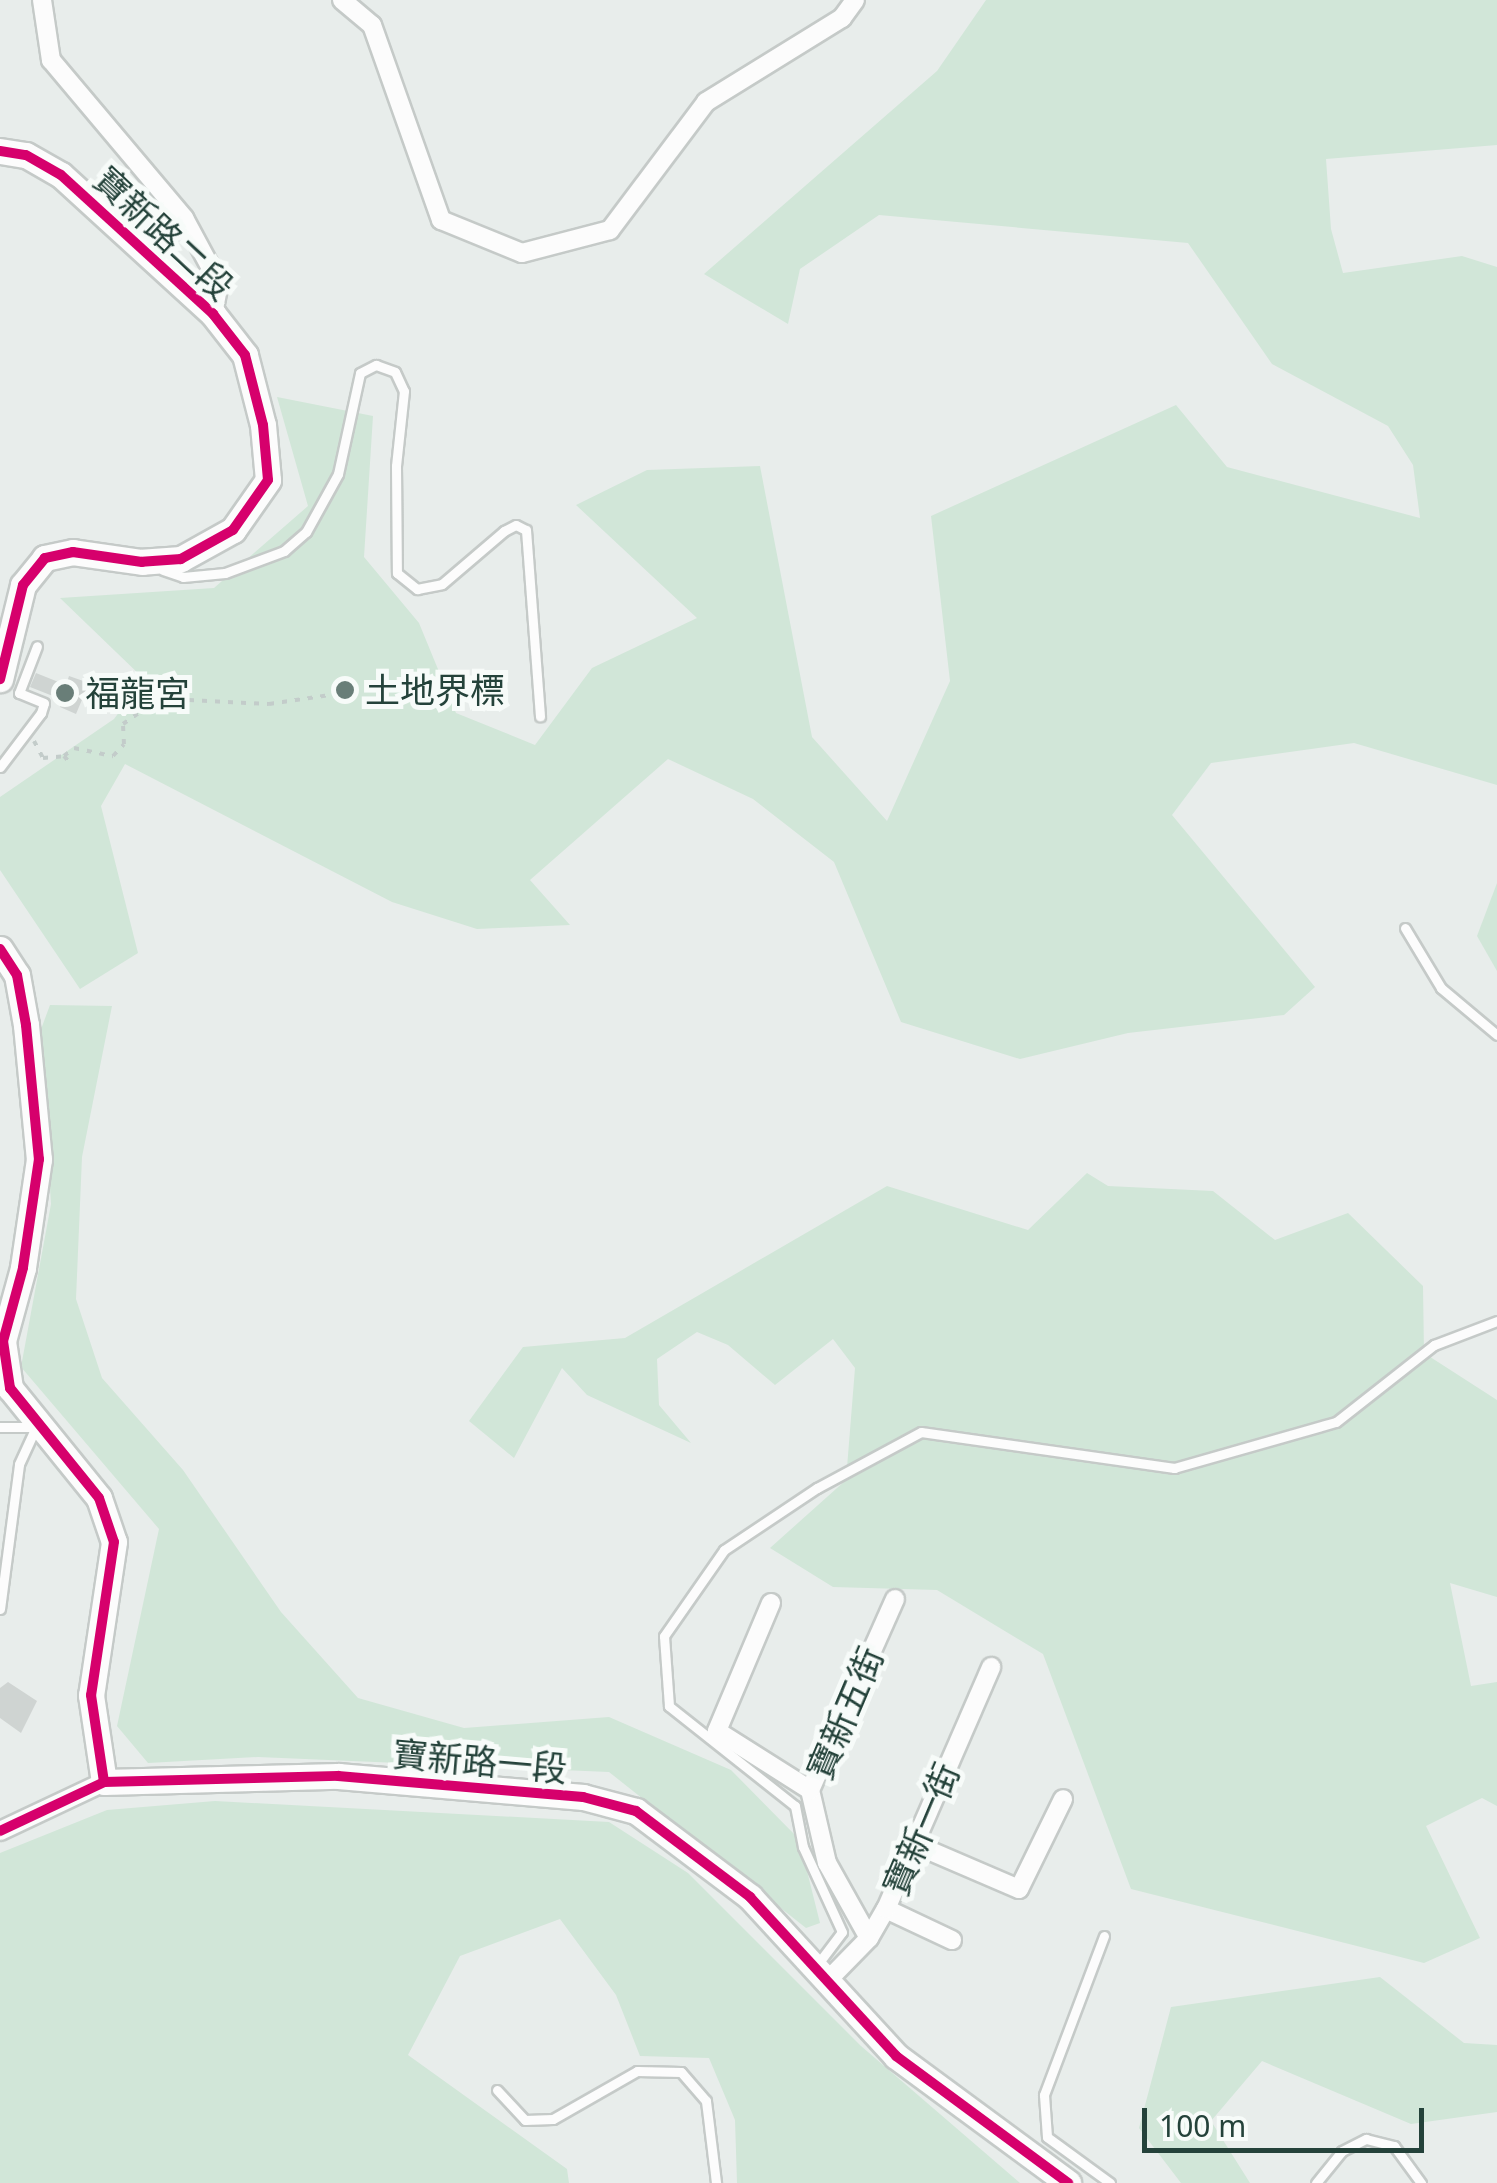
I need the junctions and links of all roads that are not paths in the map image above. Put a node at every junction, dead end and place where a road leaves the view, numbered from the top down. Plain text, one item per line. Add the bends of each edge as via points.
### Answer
1 (42, 0) edge
2 (342, 0) edge
3 (855, 0) edge
4 (0, 151) edge
5 (214, 314) junction
6 (142, 562) junction
7 (37, 646) dead end
8 (0, 679) edge
9 (540, 716) dead end
10 (0, 767) edge
11 (1405, 928) dead end
12 (0, 949) edge
13 (1497, 1035) edge
14 (1497, 1321) edge
15 (0, 1427) edge
16 (36, 1427) junction
17 (895, 1598) dead end
18 (771, 1603) dead end
19 (0, 1609) edge
20 (991, 1668) dead end
21 (104, 1782) junction
22 (810, 1790) junction
23 (1063, 1799) dead end
24 (0, 1831) edge
25 (914, 1844) junction
26 (886, 1909) junction
27 (1104, 1936) dead end
28 (869, 1938) junction
29 (952, 1940) dead end
30 (824, 1971) junction
31 (497, 2090) dead end
32 (716, 2183) edge
33 (1068, 2183) edge
34 (1110, 2183) edge
35 (1316, 2183) edge
36 (1421, 2183) edge

1 - 5 street via 51,60 184,218 219,284
2 - 3 street via 372,25 441,220 522,252 610,230 706,102 842,18
4 - 5 street, 寶新路二段 via 26,155 61,174
5 - 6 street, 寶新路二段 via 245,355 263,425 268,480 232,530 180,558
6 - 8 street, 寶新路二段 via 73,552 45,558 22,585
6 - 9 lane via 183,577 224,573 284,551 306,532 338,474 360,373 376,365 395,372 404,391 396,466 397,573 417,589 442,584 504,531 516,525 526,530
7 - 10 lane via 19,694 44,704 33,731
11 - 13 lane via 1441,988
12 - 16 street via 17,975 38,1159 23,1268 3,1341 10,1388
14 - 30 lane via 1434,1344 1336,1422 1174,1468 1025,1449 958,1432 920,1432 817,1488 724,1550 664,1636 669,1706 795,1806 803,1847 842,1932
15 - 16 lane
16 - 19 lane via 18,1464
16 - 21 street via 99,1498 114,1542 91,1695
17 - 22 street, 寶新五街
18 - 22 street via 717,1731
20 - 25 street, 寶新一街
21 - 24 street
21 - 30 street, 寶新路一段 via 338,1776 584,1798 636,1812 750,1897
22 - 28 street, 寶新五街 via 828,1862
23 - 25 street via 1019,1889
25 - 26 street, 寶新一街
26 - 28 street, 寶新一街
26 - 29 street
27 - 34 lane via 1044,2095 1047,2137
28 - 30 street, 寶新一街
30 - 33 street, 寶新路一段 via 896,2056
31 - 32 lane via 525,2120 553,2119 637,2071 681,2072 706,2101
35 - 36 lane via 1342,2152 1366,2139 1394,2146

